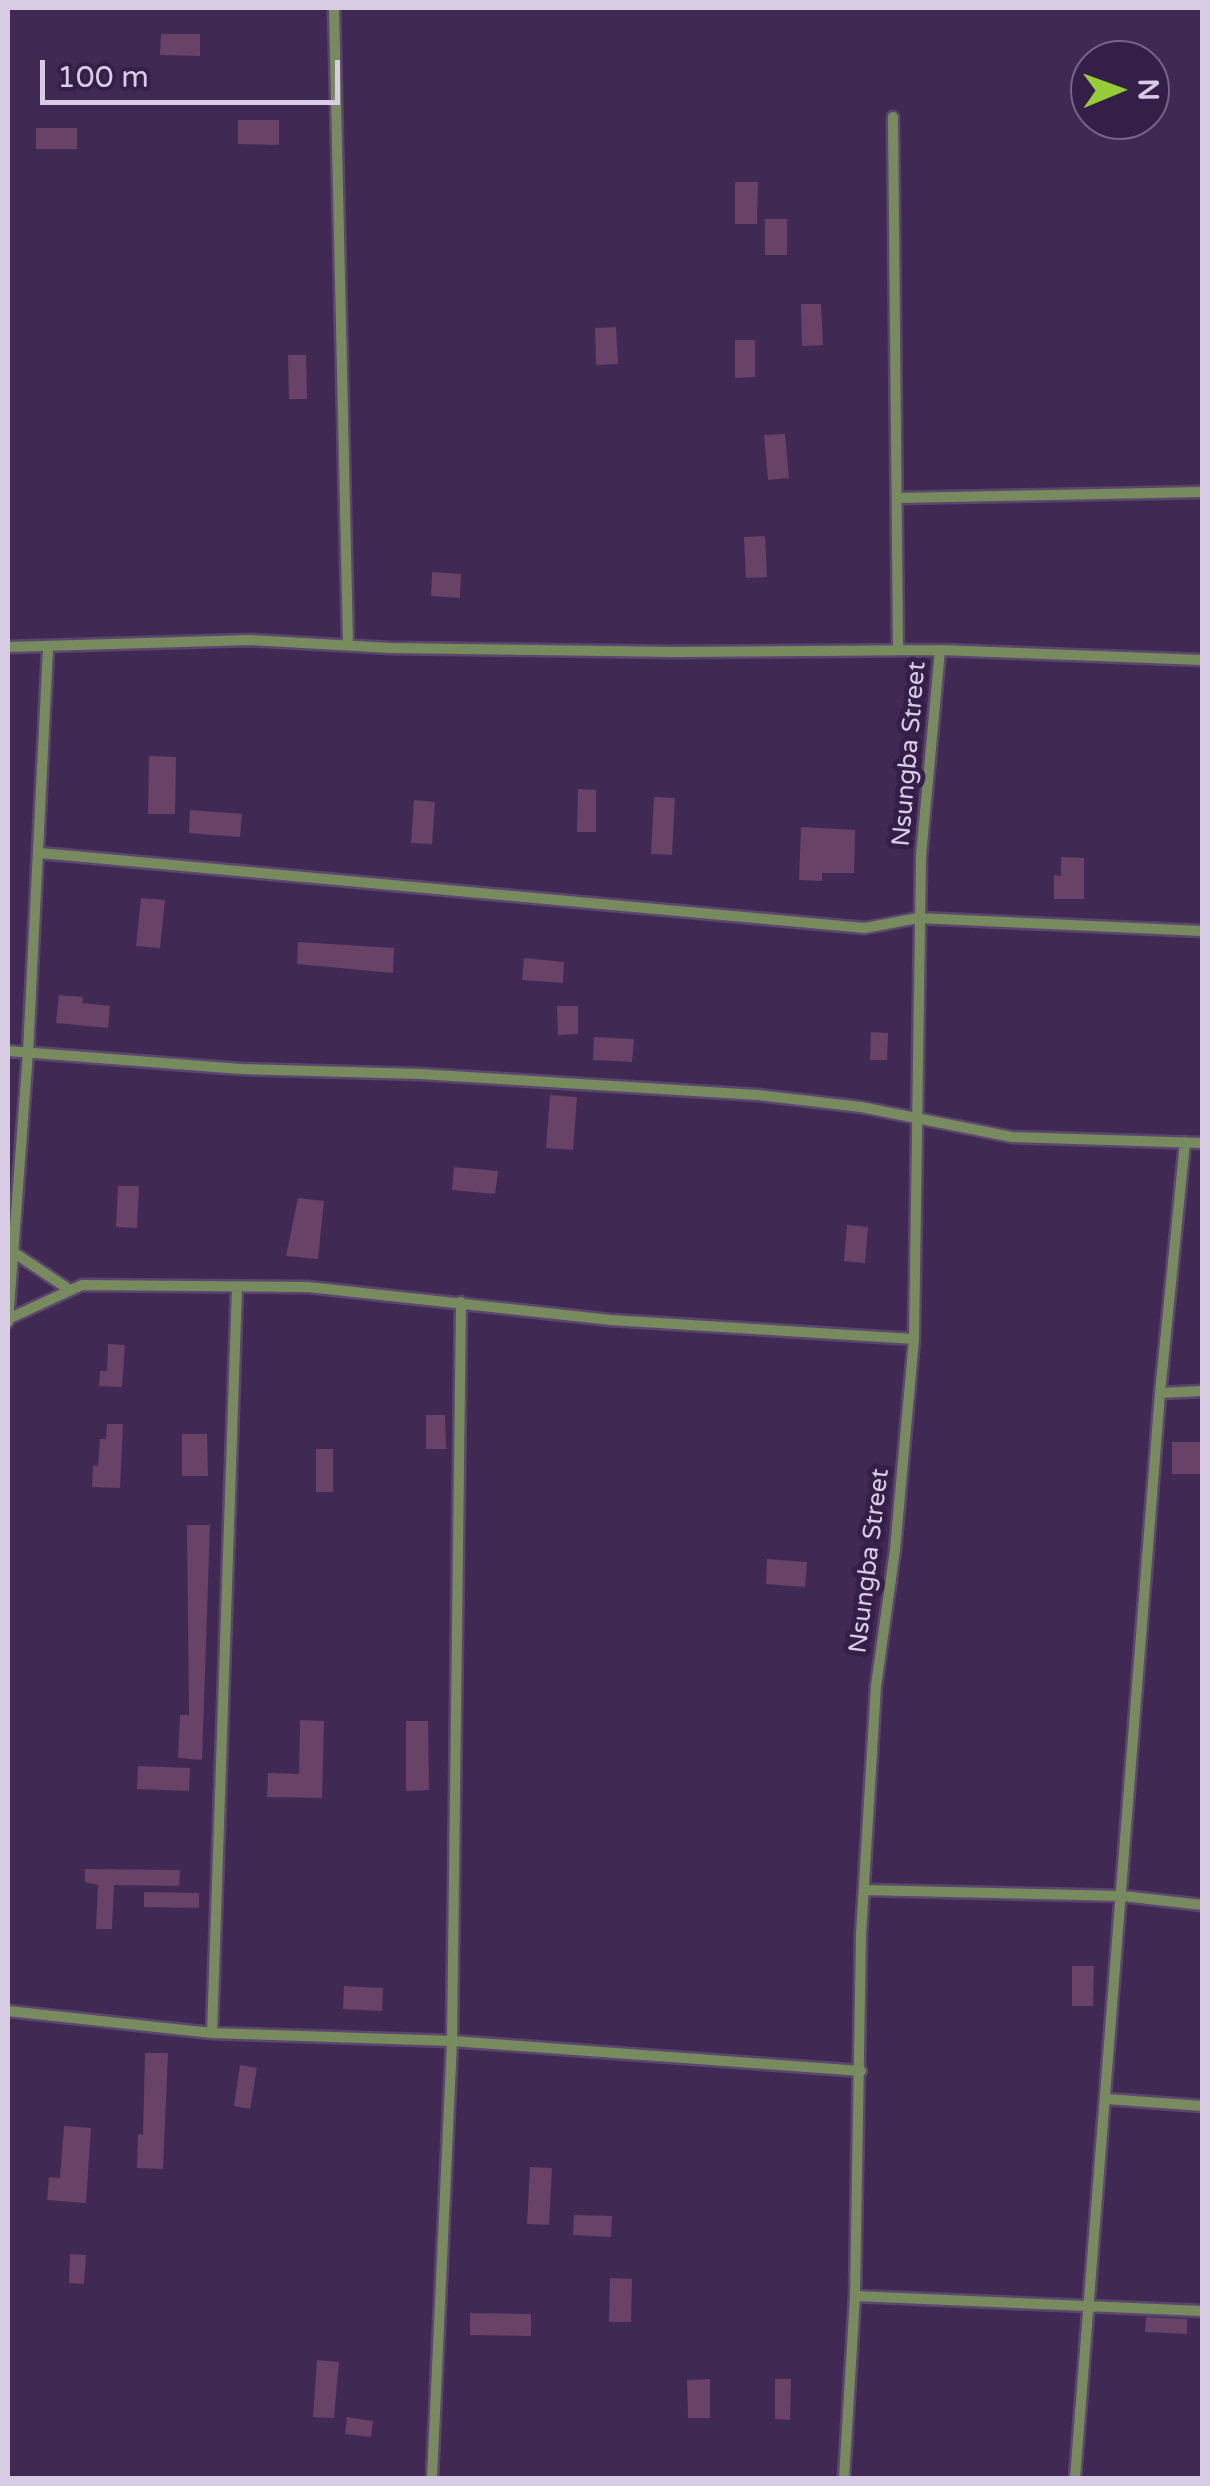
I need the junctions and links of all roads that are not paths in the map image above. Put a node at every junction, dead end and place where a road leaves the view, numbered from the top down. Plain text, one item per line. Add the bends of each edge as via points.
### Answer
1 (334, 8) edge
2 (894, 116) dead end
3 (1202, 492) edge
4 (898, 498) junction
5 (348, 643) junction
6 (8, 648) edge
7 (48, 648) junction
8 (898, 650) junction
9 (940, 650) junction
10 (1202, 660) edge
11 (40, 854) junction
12 (918, 918) junction
13 (1202, 931) edge
14 (8, 1051) edge
15 (28, 1052) junction
16 (916, 1119) junction
17 (1184, 1142) junction
18 (1202, 1143) edge
19 (13, 1252) junction
20 (237, 1286) junction
21 (68, 1288) junction
22 (461, 1302) junction
23 (8, 1321) edge
24 (914, 1339) junction
25 (1202, 1391) edge
26 (1160, 1393) junction
27 (864, 1890) junction
28 (1123, 1896) junction
29 (1202, 1906) edge
30 (8, 2011) edge
31 (212, 2034) junction
32 (452, 2042) junction
33 (862, 2071) junction
34 (1107, 2100) junction
35 (1202, 2106) edge
36 (855, 2296) junction
37 (1091, 2303) junction
38 (1202, 2311) edge
39 (432, 2478) edge
40 (844, 2478) edge
41 (1075, 2478) edge

1 - 5 street
2 - 4 street
3 - 4 street
4 - 8 street
5 - 7 street
5 - 8 street
6 - 7 street
7 - 11 street
8 - 9 street
9 - 10 street
9 - 12 street, Nsungba Street
11 - 12 street via 865,928
11 - 15 street
12 - 13 street
12 - 16 street, Nsungba Street
14 - 15 street
15 - 16 street via 758,1095
15 - 19 street
16 - 17 street via 1012,1136
16 - 24 street, Nsungba Street
17 - 18 street
17 - 26 street
19 - 21 street
19 - 23 street
20 - 21 street
20 - 22 street
20 - 31 street
21 - 23 street
22 - 24 street via 611,1320
22 - 32 street
24 - 27 street, Nsungba Street via 878,1668
25 - 26 street
26 - 28 street
27 - 28 street
27 - 33 street, Nsungba Street
28 - 29 street
28 - 34 street
30 - 31 street
31 - 32 street
32 - 33 street
32 - 39 street
33 - 36 street, Nsungba Street
34 - 35 street
34 - 37 street
36 - 37 street
36 - 40 street, Nsungba Street
37 - 38 street
37 - 41 street

